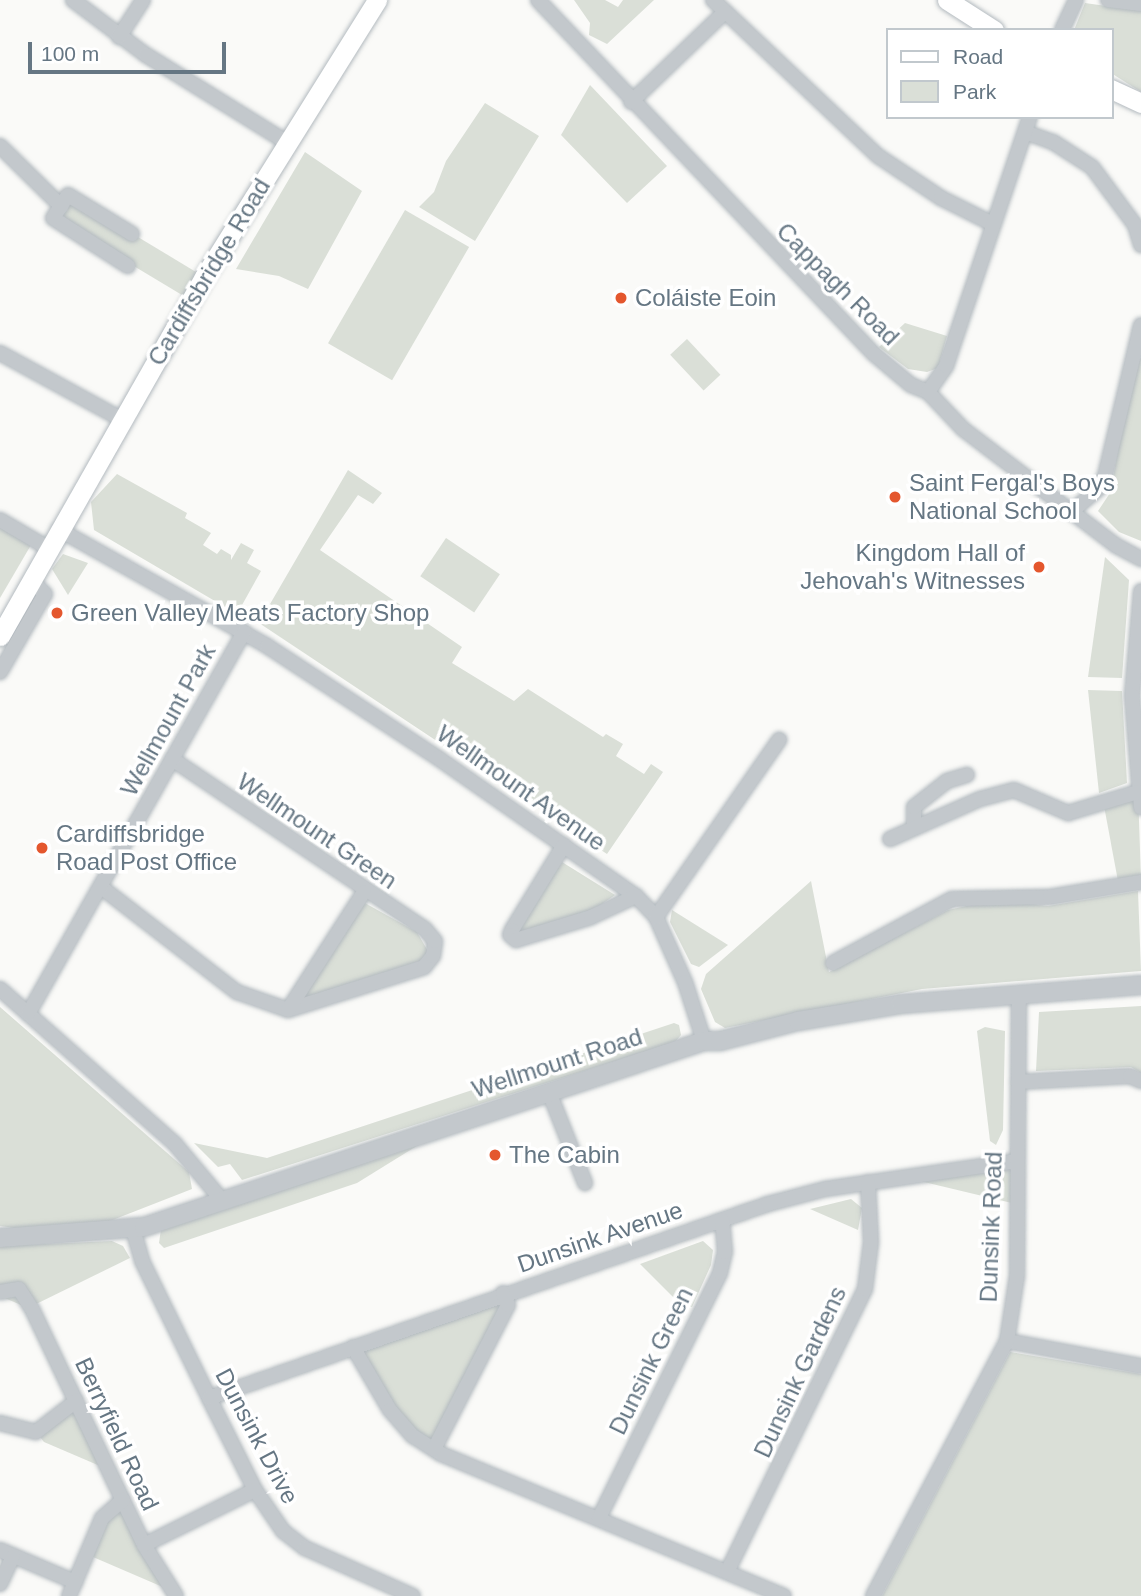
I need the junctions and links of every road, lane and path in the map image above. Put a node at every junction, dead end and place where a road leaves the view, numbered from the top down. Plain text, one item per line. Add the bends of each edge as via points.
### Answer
1 (73, 0) edge
2 (143, 0) edge
3 (377, 0) edge
4 (538, 0) edge
5 (713, 0) edge
6 (947, 0) edge
7 (1076, 0) edge
8 (1108, 0) edge
9 (1141, 4) edge
10 (725, 12) junction
11 (991, 28) edge
12 (1063, 28) edge
13 (120, 37) junction
14 (1113, 90) edge
15 (631, 102) junction
16 (1141, 103) edge
17 (1029, 119) edge
18 (1025, 132) junction
19 (288, 144) junction
20 (0, 146) edge
21 (61, 206) junction
22 (993, 223) junction
23 (132, 234) dead end
24 (1141, 245) edge
25 (128, 266) dead end
26 (1141, 325) edge
27 (0, 353) edge
28 (928, 392) junction
29 (121, 419) junction
30 (1072, 511) junction
31 (0, 520) edge
32 (58, 529) junction
33 (48, 548) junction
34 (1141, 559) edge
35 (30, 579) junction
36 (1141, 591) edge
37 (5, 615) edge
38 (244, 632) junction
39 (0, 636) edge
40 (0, 672) edge
41 (779, 740) dead end
42 (172, 759) junction
43 (967, 775) dead end
44 (1139, 788) edge
45 (1141, 808) edge
46 (914, 828) junction
47 (890, 839) dead end
48 (564, 845) junction
49 (1141, 882) edge
50 (101, 887) junction
51 (364, 892) junction
52 (635, 897) junction
53 (656, 917) junction
54 (834, 963) dead end
55 (1141, 985) edge
56 (0, 989) edge
57 (1019, 993) junction
58 (288, 1010) junction
59 (28, 1014) junction
60 (704, 1041) junction
61 (1141, 1081) edge
62 (1018, 1082) junction
63 (549, 1092) junction
64 (1017, 1161) junction
65 (585, 1182) dead end
66 (868, 1182) junction
67 (221, 1199) junction
68 (722, 1220) junction
69 (133, 1229) junction
70 (0, 1238) edge
71 (0, 1292) edge
72 (503, 1293) junction
73 (1007, 1341) junction
74 (352, 1347) junction
75 (1141, 1366) edge
76 (209, 1398) junction
77 (76, 1401) junction
78 (0, 1423) edge
79 (434, 1449) junction
80 (255, 1490) junction
81 (123, 1500) junction
82 (599, 1518) junction
83 (144, 1545) junction
84 (7, 1553) edge
85 (727, 1572) junction
86 (0, 1584) edge
87 (72, 1589) edge
88 (176, 1596) edge
89 (413, 1596) edge
90 (784, 1596) edge
91 (873, 1596) edge

1 - 13 street
2 - 13 street
3 - 19 main road, Cardiffsbridge Road
4 - 15 street, Cappagh Road
5 - 10 street
6 - 11 main road
7 - 12 street
8 - 9 street
10 - 15 street
10 - 22 street via 878,156 941,198
13 - 19 street
14 - 16 main road
15 - 28 street, Cappagh Road via 869,349 911,385
17 - 18 street
18 - 22 street
18 - 24 street via 1053,142 1092,167 1135,225
19 - 29 main road, Cardiffsbridge Road
20 - 21 street
21 - 23 street via 68,195
21 - 25 street via 53,218
22 - 28 street via 946,366
26 - 30 street via 1105,476 1099,488
27 - 29 street
28 - 30 street, Cappagh Road via 963,429
29 - 32 main road, Cardiffsbridge Road
30 - 34 street, Cappagh Road
31 - 33 street
32 - 33 main road, Cardiffsbridge Road
32 - 38 street, Wellmount Avenue
33 - 35 main road, Cardiffsbridge Road
35 - 37 main road, Cardiffsbridge Road
35 - 40 street via 46,594
36 - 44 street via 1132,695
37 - 39 main road, Cardiffsbridge Road
38 - 42 street, Wellmount Park
38 - 48 street, Wellmount Avenue
41 - 53 street
42 - 50 street, Wellmount Park
42 - 51 street, Wellmount Green
43 - 46 street via 947,782 914,807
44 - 45 street
44 - 46 street via 1068,813 1014,790 980,799
46 - 47 street
48 - 52 street, Wellmount Avenue
48 - 52 street via 512,930 516,940 591,917
49 - 54 street via 1050,897 952,899
50 - 58 street via 237,992
50 - 59 street, Wellmount Park
51 - 58 street
51 - 58 street, Wellmount Green via 425,929 435,941 433,956 424,967
52 - 53 street, Wellmount Avenue
53 - 60 street, Wellmount Avenue via 685,982
55 - 57 street, Wellmount Road
56 - 59 street
57 - 60 street, Wellmount Road via 901,1004
57 - 62 street, Dunsink Road
59 - 67 street via 175,1144
60 - 63 street, Wellmount Road
61 - 62 street via 1130,1076
62 - 64 street, Dunsink Road
63 - 65 street
63 - 67 street, Wellmount Road
64 - 66 street, Dunsink Avenue
64 - 73 street, Dunsink Road via 1017,1276
66 - 68 street, Dunsink Avenue via 825,1189
66 - 85 street, Dunsink Gardens via 872,1222 865,1289
67 - 69 street, Wellmount Road
68 - 72 street, Dunsink Avenue
68 - 82 street, Dunsink Green via 725,1252 720,1273
69 - 70 street, Wellmount Road
69 - 76 street, Dunsink Drive via 142,1261
71 - 77 street, Berryfield Road via 19,1289
72 - 74 street, Dunsink Avenue
72 - 79 street via 508,1305
73 - 75 street
73 - 91 street, Dunsink Road
74 - 76 street, Dunsink Avenue
74 - 79 street via 390,1410 413,1436
76 - 80 street, Dunsink Drive
77 - 78 street via 36,1432
77 - 81 street, Berryfield Road
79 - 82 street
80 - 83 street
80 - 89 street, Dunsink Drive via 283,1531 305,1548
81 - 83 street, Berryfield Road
81 - 87 street via 102,1518
82 - 85 street
83 - 88 street, Berryfield Road
84 - 86 street
84 - 87 street
85 - 90 street

